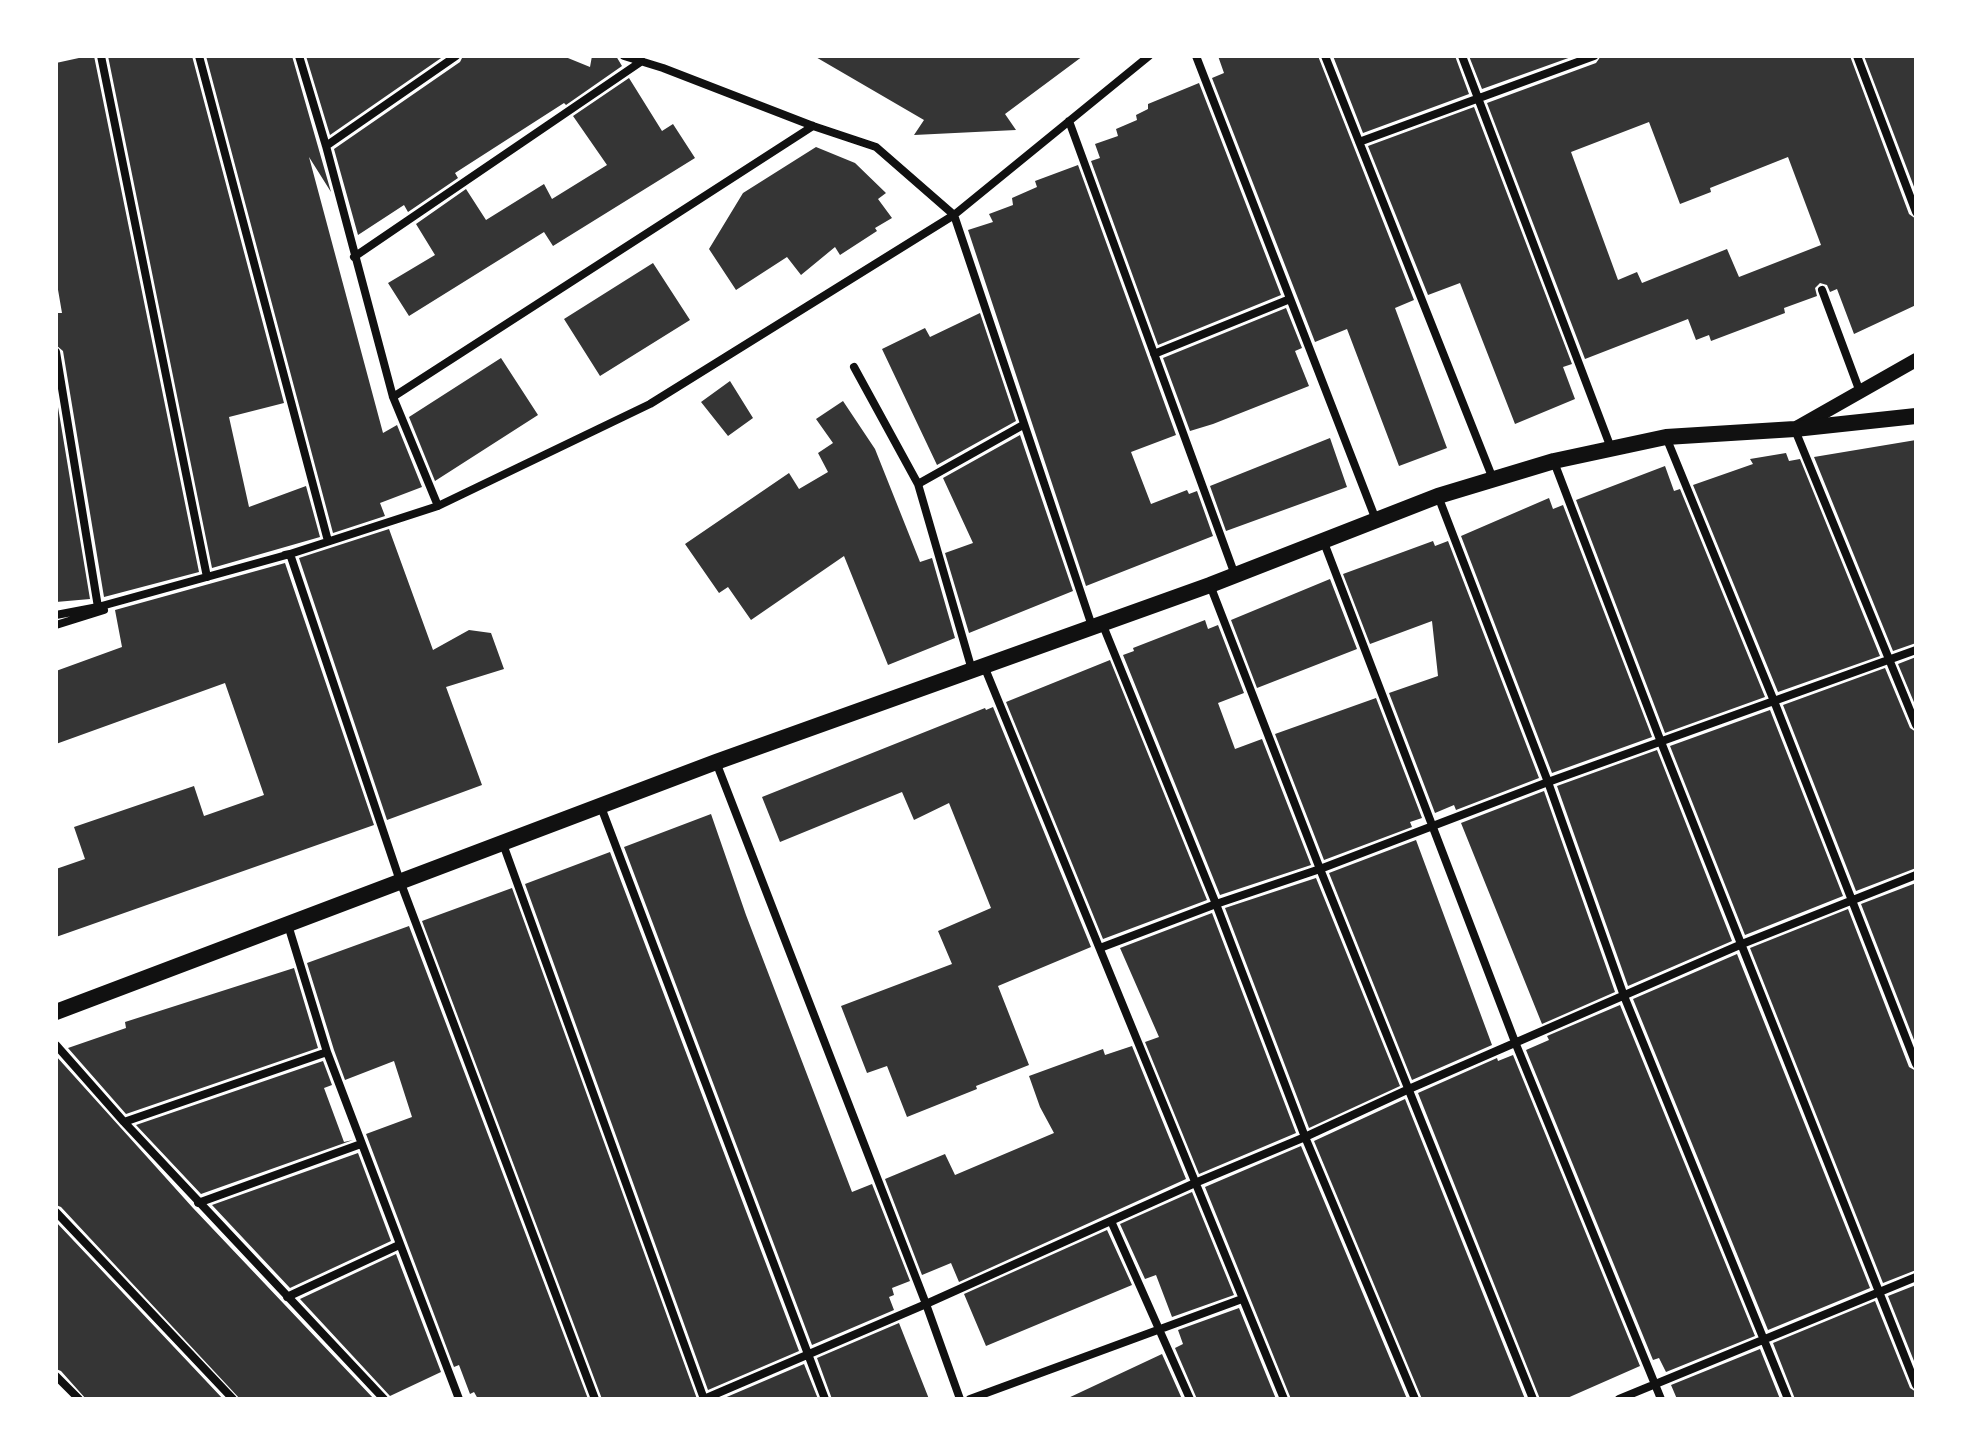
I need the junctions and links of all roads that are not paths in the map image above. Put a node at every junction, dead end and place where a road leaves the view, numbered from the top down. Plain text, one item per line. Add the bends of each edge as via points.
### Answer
1 (101, 56) edge
2 (199, 56) edge
3 (299, 56) edge
4 (456, 56) edge
5 (624, 56) edge
6 (668, 56) edge
7 (1149, 56) edge
8 (1196, 56) edge
9 (1325, 56) edge
10 (1462, 56) edge
11 (1594, 56) edge
12 (1857, 56) edge
13 (642, 61) junction
14 (663, 68) junction
15 (1478, 98) junction
16 (1069, 121) junction
17 (813, 126) junction
18 (1359, 142) junction
19 (326, 146) junction
20 (1916, 212) edge
21 (954, 215) junction
22 (354, 257) junction
23 (1822, 290) dead end
24 (1290, 299) junction
25 (56, 352) edge
26 (1154, 354) junction
27 (1916, 360) edge
28 (854, 367) dead end
29 (1860, 392) junction
30 (393, 397) junction
31 (1916, 416) edge
32 (1023, 425) junction
33 (1795, 429) junction
34 (1666, 437) junction
35 (1612, 449) junction
36 (1554, 461) junction
37 (1493, 480) junction
38 (918, 484) junction
39 (1438, 496) junction
40 (438, 506) junction
41 (1376, 520) junction
42 (1323, 540) junction
43 (328, 541) junction
44 (290, 554) junction
45 (1235, 575) junction
46 (207, 577) junction
47 (1210, 585) junction
48 (98, 607) junction
49 (56, 615) edge
50 (56, 625) edge
51 (1097, 625) junction
52 (1916, 650) edge
53 (1891, 660) junction
54 (978, 668) junction
55 (1774, 701) junction
56 (1916, 725) edge
57 (1661, 742) junction
58 (716, 762) junction
59 (1548, 782) junction
60 (601, 807) junction
61 (1433, 827) junction
62 (503, 844) junction
63 (1320, 869) junction
64 (1916, 875) edge
65 (400, 881) junction
66 (1853, 900) junction
67 (1216, 904) junction
68 (288, 925) junction
69 (1742, 944) junction
70 (1100, 948) junction
71 (1624, 996) junction
72 (56, 1012) edge
73 (1515, 1042) junction
74 (56, 1045) edge
75 (327, 1052) junction
76 (1916, 1064) edge
77 (1409, 1089) junction
78 (124, 1122) junction
79 (1305, 1137) junction
80 (361, 1144) junction
81 (1195, 1183) junction
82 (198, 1203) junction
83 (56, 1212) edge
84 (1111, 1221) junction
85 (399, 1245) junction
86 (1916, 1277) edge
87 (1877, 1292) junction
88 (287, 1297) junction
89 (1242, 1299) junction
90 (926, 1304) junction
91 (1158, 1330) junction
92 (1763, 1338) junction
93 (808, 1354) junction
94 (56, 1376) edge
95 (1655, 1383) junction
96 (1916, 1385) edge
97 (79, 1399) edge
98 (233, 1399) edge
99 (384, 1399) edge
100 (459, 1399) edge
101 (595, 1399) edge
102 (704, 1399) edge
103 (825, 1399) edge
104 (960, 1399) edge
105 (970, 1399) edge
106 (1190, 1399) edge
107 (1284, 1399) edge
108 (1415, 1399) edge
109 (1533, 1399) edge
110 (1619, 1399) edge
111 (1661, 1399) edge
112 (1788, 1399) edge

1 - 46 street
2 - 43 street
3 - 19 street
4 - 19 street
5 - 13 street
6 - 14 street
7 - 16 street
8 - 24 street
9 - 18 street
10 - 15 street
11 - 15 street
12 - 20 street
13 - 14 street
13 - 22 street
14 - 17 street
15 - 18 street
15 - 35 street
16 - 21 street
16 - 26 street
17 - 21 street via 876,147
17 - 30 street
18 - 37 street
19 - 22 street
21 - 32 street
21 - 40 street via 650,404
22 - 30 street
23 - 29 street
24 - 26 street
24 - 41 street
25 - 48 street
26 - 45 street
27 - 29 street
28 - 38 street
29 - 33 street
30 - 40 street
31 - 33 main road
32 - 38 street
32 - 51 street
33 - 34 main road
33 - 53 street
34 - 35 main road
34 - 55 street
35 - 36 main road
36 - 37 main road
36 - 57 street
37 - 39 main road
38 - 54 street
39 - 41 main road
39 - 59 street
40 - 43 street
41 - 42 main road
42 - 45 main road
42 - 61 street
43 - 44 street
44 - 46 street
44 - 50 street
44 - 65 street
45 - 47 main road
46 - 48 street
47 - 51 main road
47 - 63 street
48 - 49 street
51 - 54 main road
51 - 67 street
52 - 53 street
53 - 55 street
53 - 56 street
54 - 58 main road
54 - 70 street
55 - 57 street
55 - 66 street
57 - 59 street
57 - 69 street
58 - 60 main road
58 - 90 street
59 - 61 street
59 - 71 street
60 - 62 main road
60 - 93 street
61 - 63 street
61 - 73 street
62 - 65 main road
62 - 102 street
63 - 67 street
63 - 77 street
64 - 66 street
65 - 68 main road
65 - 101 street
66 - 69 street
66 - 76 street
67 - 70 street
67 - 79 street
68 - 72 main road
68 - 75 street
69 - 71 street
69 - 87 street
70 - 81 street
71 - 73 street
71 - 92 street
73 - 77 street
73 - 95 street
74 - 78 street
75 - 78 street
75 - 80 street
77 - 79 street
77 - 109 street
78 - 82 street
79 - 81 street
79 - 108 street
80 - 82 street
80 - 85 street
81 - 84 street
81 - 89 street
82 - 88 street
83 - 98 street
84 - 90 street
84 - 91 street
85 - 88 street
85 - 100 street
86 - 87 street
87 - 92 street
87 - 96 street
88 - 99 street
89 - 91 street
89 - 107 street
90 - 93 street
90 - 104 street
91 - 105 street
91 - 106 street
92 - 95 street
92 - 112 street
93 - 102 street
93 - 103 street
94 - 97 street
95 - 110 street
95 - 111 street

